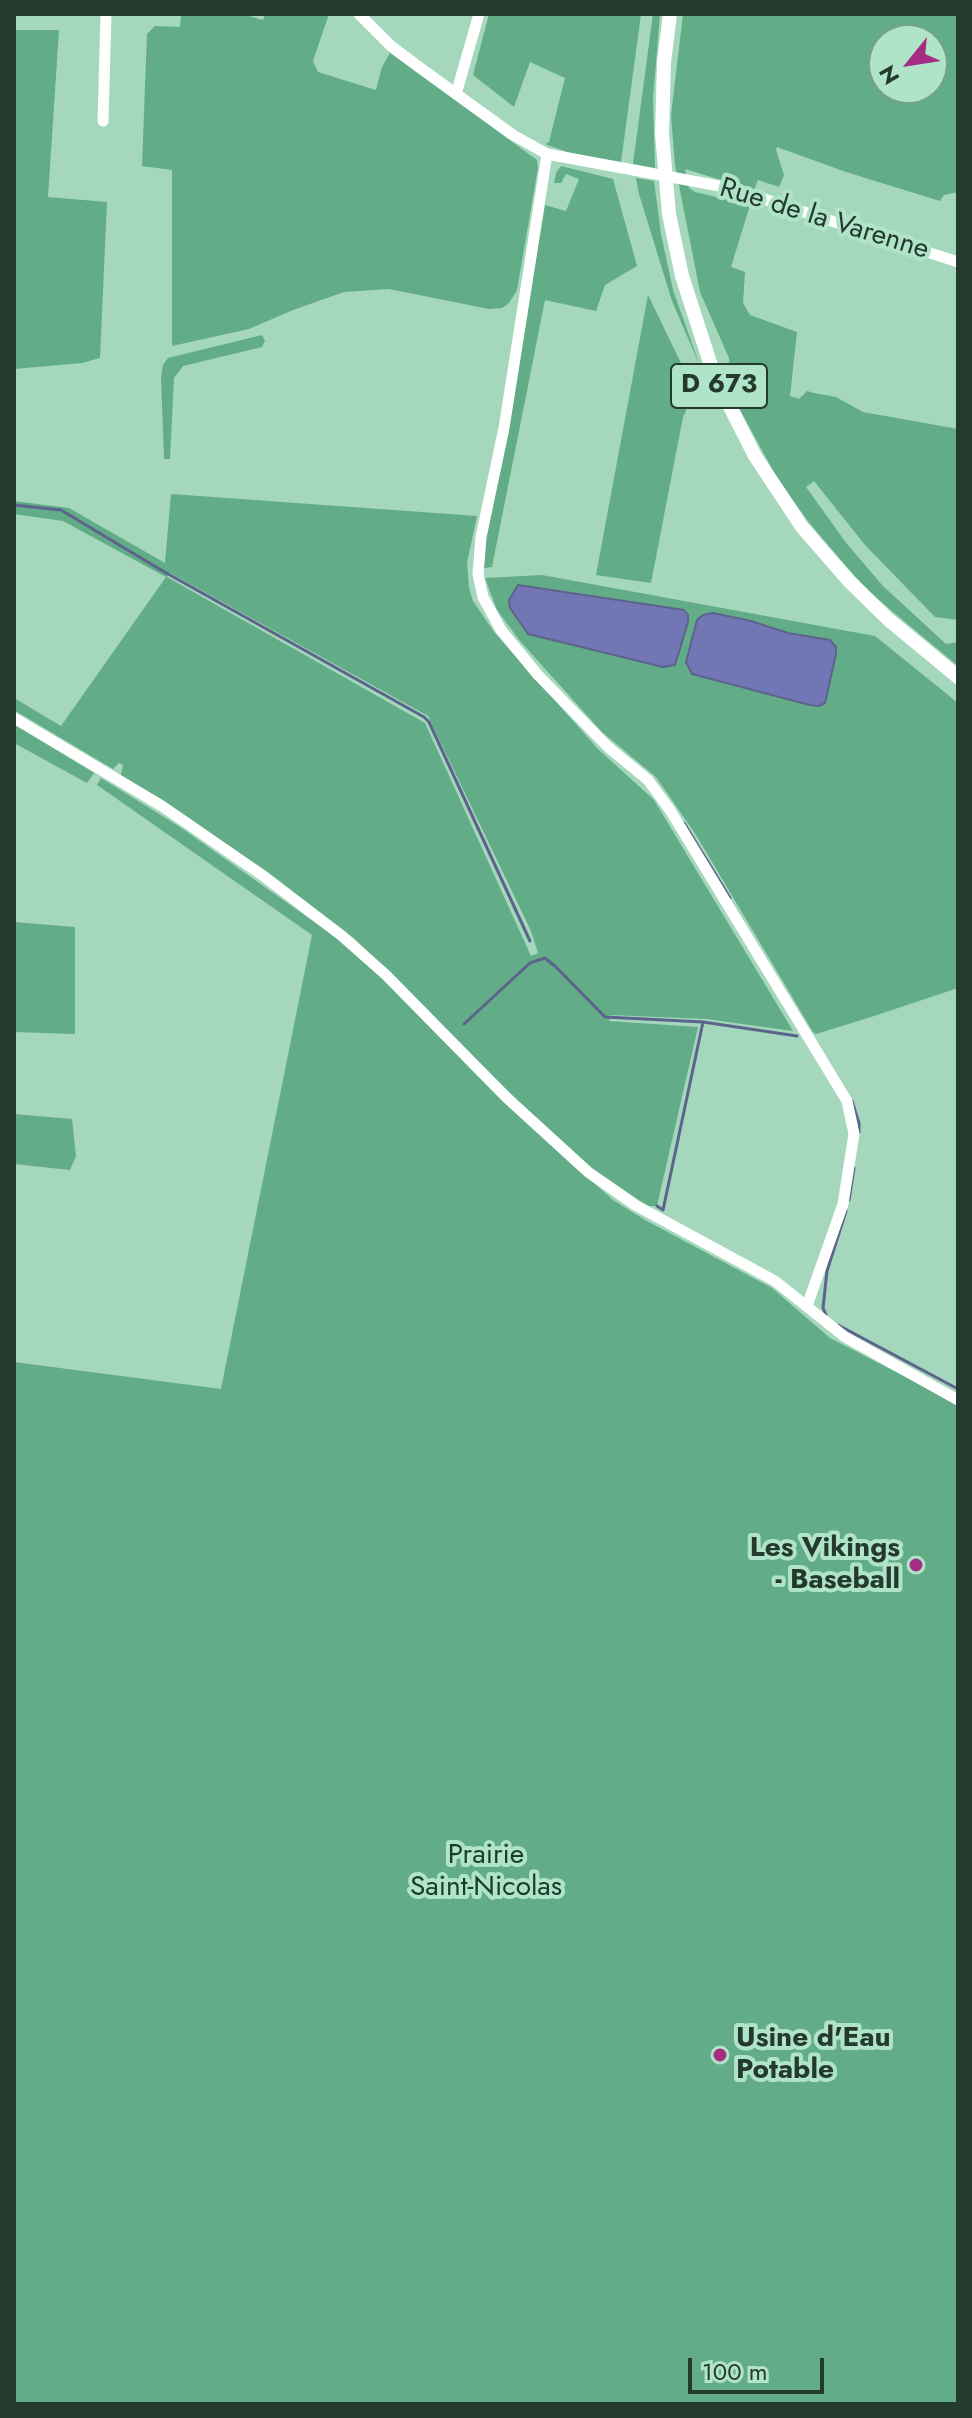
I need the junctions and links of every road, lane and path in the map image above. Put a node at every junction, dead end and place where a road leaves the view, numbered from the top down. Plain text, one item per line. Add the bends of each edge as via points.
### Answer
1 (106, 14) edge
2 (359, 14) edge
3 (479, 14) edge
4 (670, 14) edge
5 (456, 94) junction
6 (103, 121) dead end
7 (547, 154) junction
8 (958, 262) edge
9 (958, 677) edge
10 (14, 718) edge
11 (807, 1306) junction
12 (958, 1400) edge

1 - 6 street
2 - 5 street via 391,46
3 - 5 street
4 - 9 main road, D 673 via 662,134 669,214 682,276 714,375 755,456 802,527 889,620
5 - 7 street
7 - 8 street, Rue de la Varenne via 730,188
7 - 11 street via 504,428 481,537 478,574 483,597 501,630 538,675 648,780 670,810 847,1101 854,1134 843,1204
10 - 11 street via 162,806 342,936 588,1172 635,1205 746,1263
11 - 12 street via 845,1337

